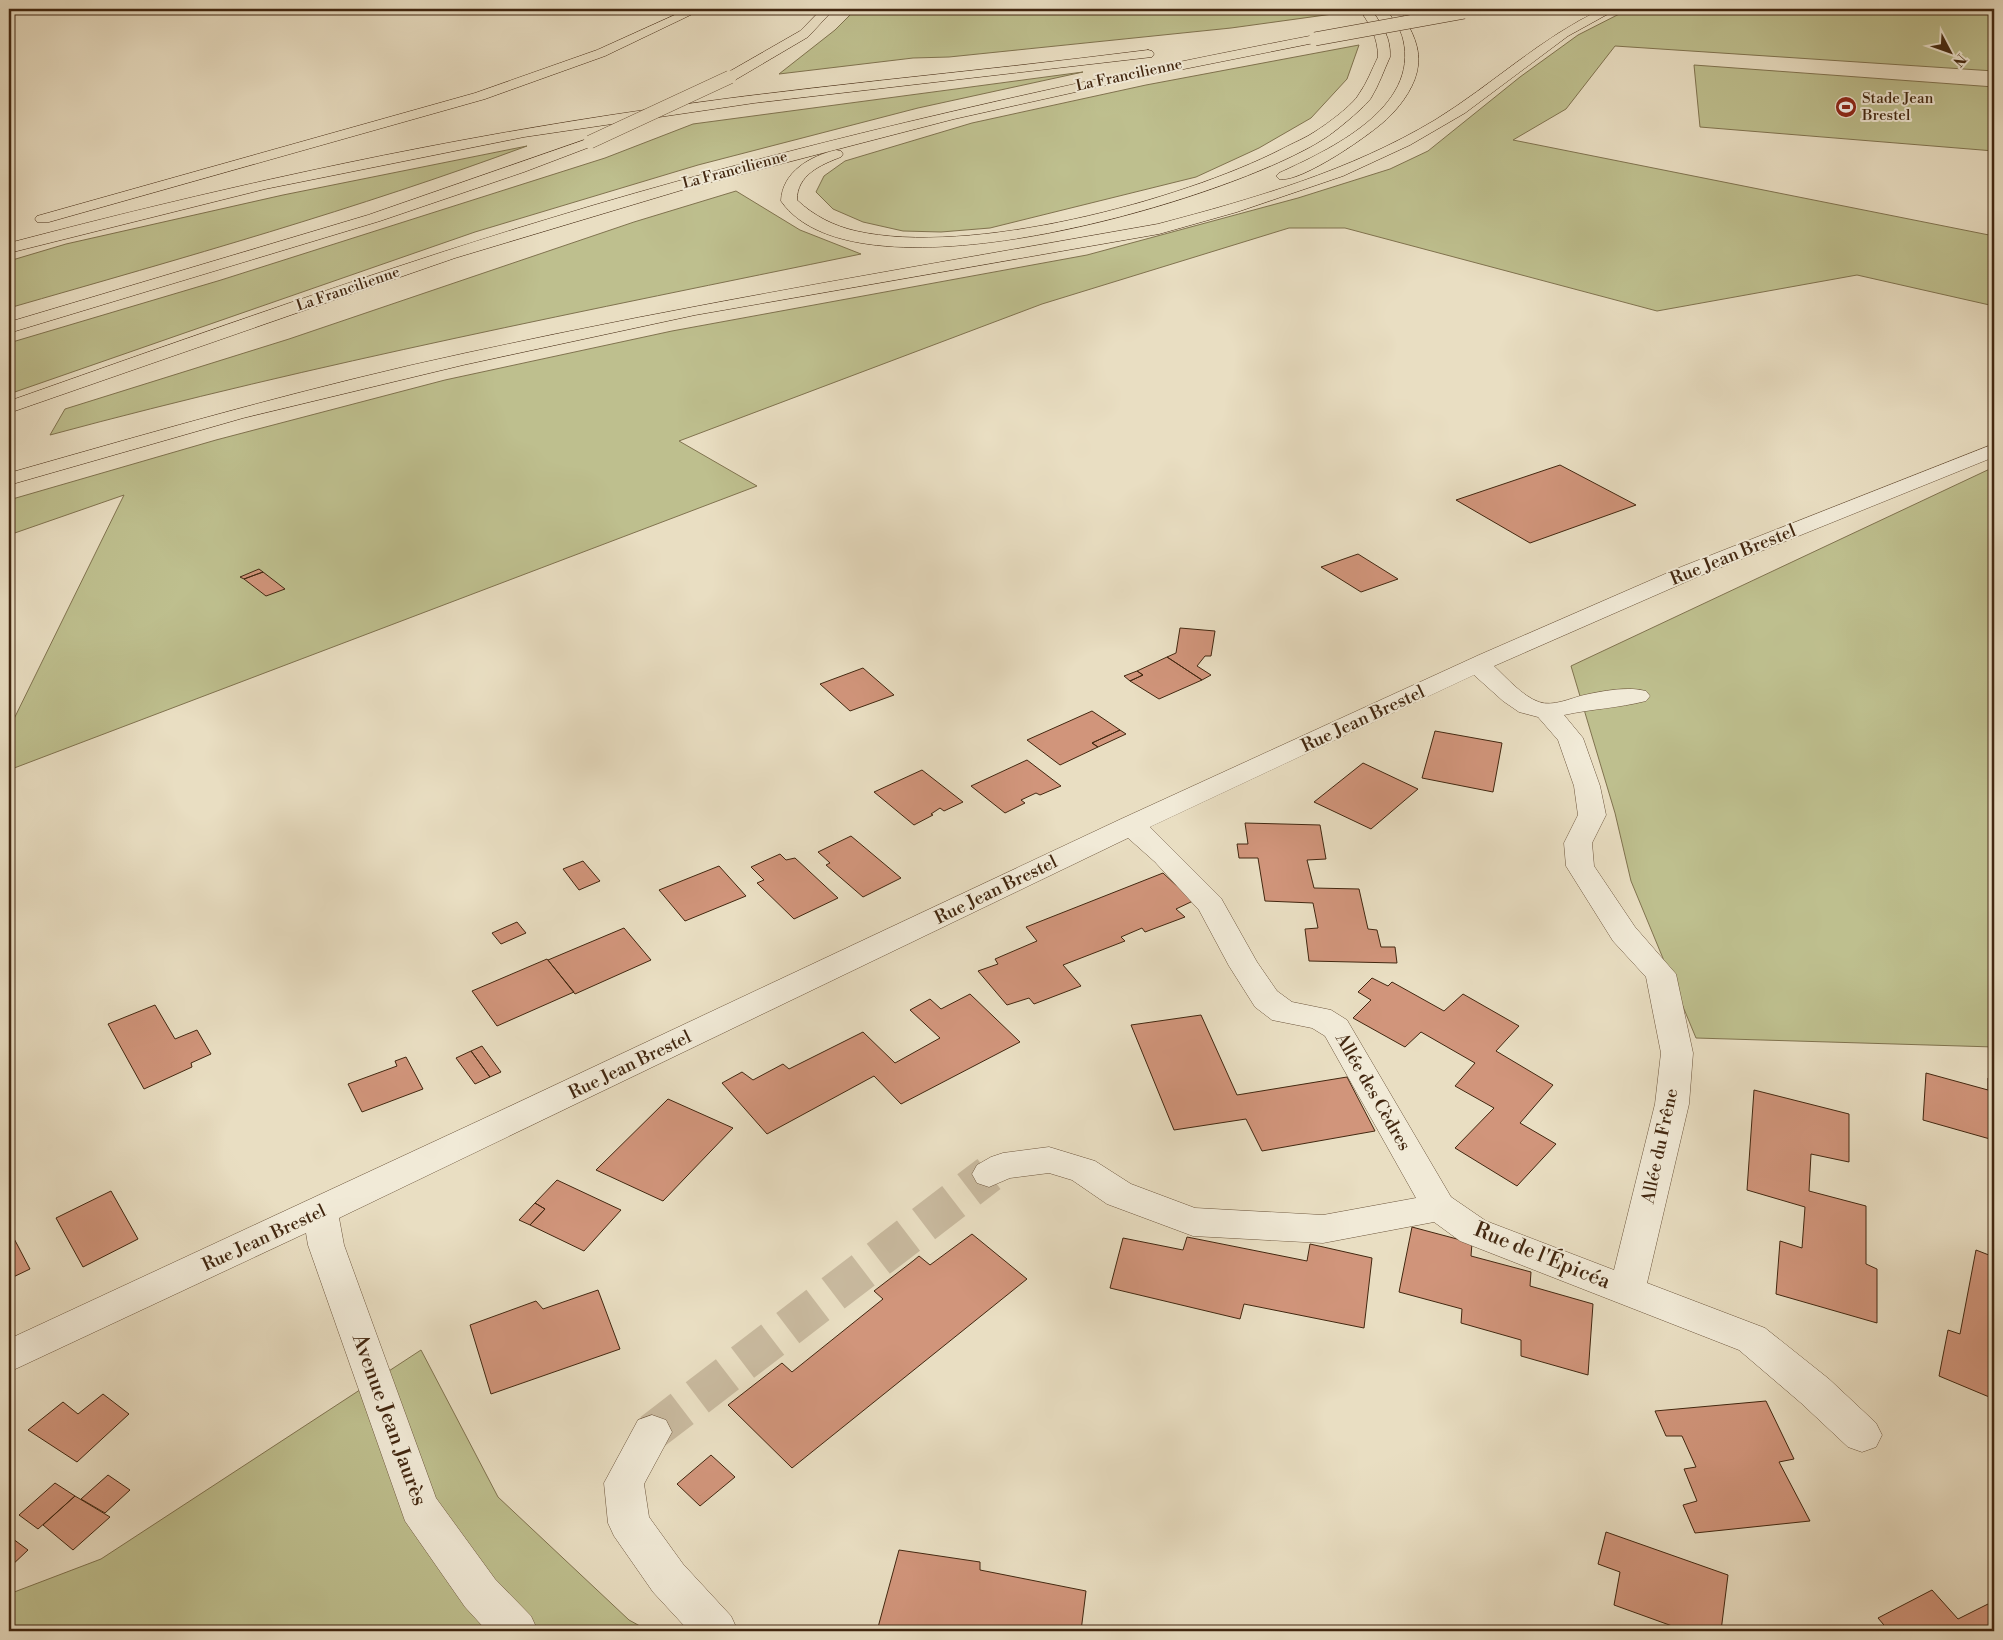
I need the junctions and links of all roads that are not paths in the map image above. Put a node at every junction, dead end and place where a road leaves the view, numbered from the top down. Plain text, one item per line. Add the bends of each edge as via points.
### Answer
1 (697, 9) edge
2 (828, 9) edge
3 (1366, 9) edge
4 (1393, 9) edge
5 (1428, 9) edge
6 (1482, 9) edge
7 (1611, 9) edge
8 (1315, 34) junction
9 (1286, 44) junction
10 (1202, 47) dead end
11 (1165, 52) dead end
12 (897, 82) junction
13 (1106, 236) junction
14 (9, 248) edge
15 (9, 328) edge
16 (9, 407) edge
17 (1994, 450) edge
18 (9, 479) edge
19 (1478, 665) junction
20 (1637, 696) dead end
21 (1547, 712) junction
22 (1131, 826) junction
23 (989, 1174) tunnel mouth
24 (1440, 1208) junction
25 (320, 1212) junction
26 (1628, 1290) junction
27 (9, 1356) edge
28 (652, 1432) tunnel mouth
29 (1862, 1435) dead end
30 (516, 1631) edge
31 (716, 1631) edge

1 - 12 highway via 601,53 480,96 30,225 246,175 456,136 654,107
2 - 15 highway, bridge via 804,34 730,77 590,142 382,217
3 - 9 highway via 1380,33 1384,55 1378,76 1359,103 1331,127 1296,149 1199,189 1136,209 1032,232 929,243 883,240 831,228 806,217 789,201 791,184 799,174 809,166 849,149 1030,102
4 - 13 highway via 1410,36 1414,58 1412,70 1393,105 1368,129 1315,162 1252,189
5 - 8 highway, La Francilienne
6 - 8 highway, La Francilienne, bridge
7 - 13 highway via 1546,43 1459,110 1383,154 1311,183 1234,208 1159,229
8 - 9 highway, La Francilienne
8 - 10 highway, La Francilienne
9 - 16 highway, La Francilienne via 1009,100 681,184 405,269
11 - 12 highway, La Francilienne
12 - 14 highway, La Francilienne via 700,105 490,138 271,182
13 - 18 highway via 695,310 463,359 237,414
17 - 19 street, Rue Jean Brestel via 1765,541
19 - 21 street via 1520,702
19 - 22 street, Rue Jean Brestel
20 - 21 street via 1587,702
21 - 26 street, Allée du Frêne via 1570,738 1588,786 1592,815 1578,843 1580,866 1624,934 1660,974 1677,1053 1672,1104
22 - 24 street, Allée des Cèdres via 1166,856 1212,906 1266,999 1283,1012 1320,1018 1336,1028
22 - 25 street, Rue Jean Brestel
23 - 24 street via 1003,1166 1049,1160 1083,1170 1119,1194 1193,1222 1322,1229
24 - 26 street, Rue de l'Épicéa via 1473,1231
25 - 27 street, Rue Jean Brestel
25 - 30 street, Avenue Jean Jaurès via 326,1245 419,1508 480,1593
26 - 29 street, Rue de l'Épicéa via 1752,1339
28 - 31 street via 624,1482 629,1523 668,1578

